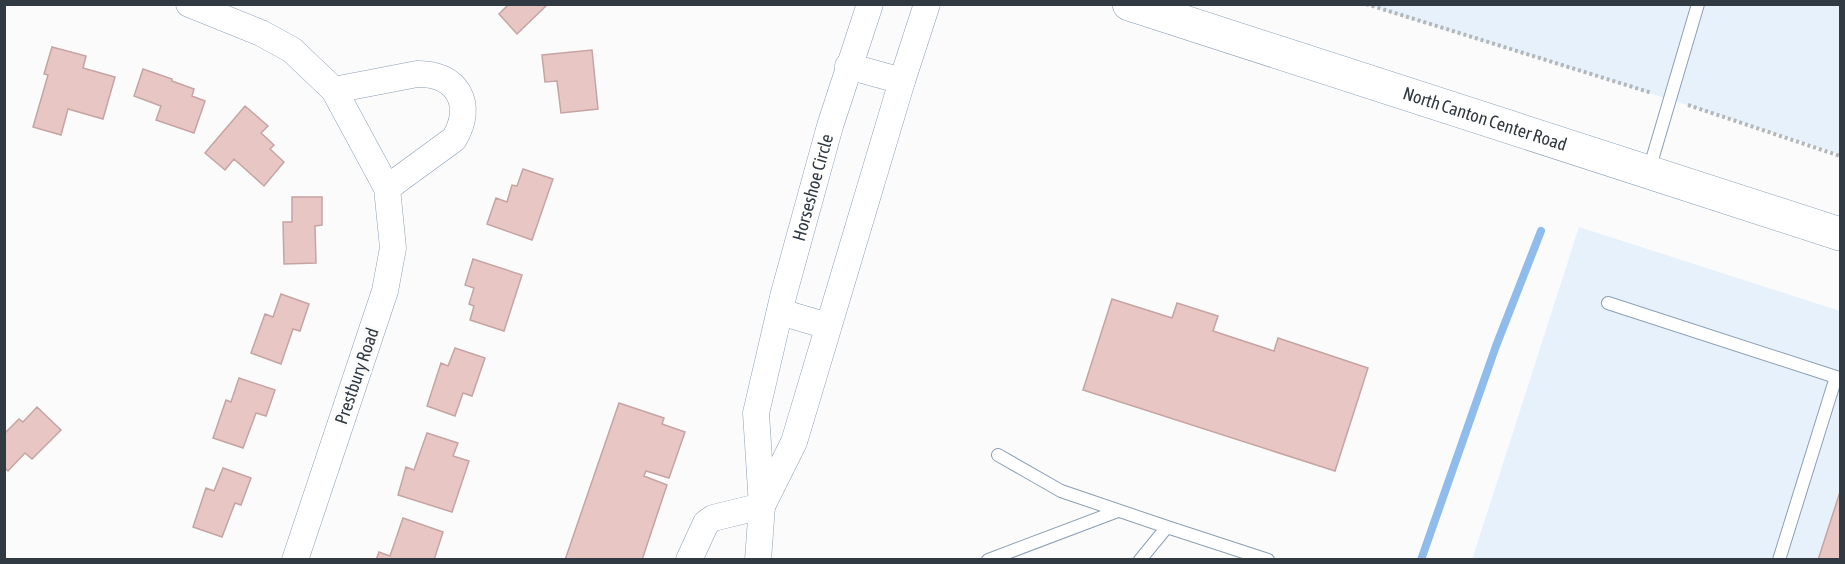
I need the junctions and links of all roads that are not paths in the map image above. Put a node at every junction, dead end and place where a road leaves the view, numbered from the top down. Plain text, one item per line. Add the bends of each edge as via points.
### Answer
1 (189, 4) edge
2 (870, 4) edge
3 (927, 4) edge
4 (1129, 4) edge
5 (1698, 4) edge
6 (848, 66) junction
7 (902, 81) junction
8 (334, 90) junction
9 (1648, 172) junction
10 (387, 188) junction
11 (1840, 234) edge
12 (1608, 303) dead end
13 (780, 312) junction
14 (828, 326) junction
15 (998, 455) dead end
16 (762, 506) junction
17 (1118, 511) junction
18 (1167, 527) junction
19 (295, 560) edge
20 (689, 560) edge
21 (758, 560) edge
22 (988, 560) edge
23 (1140, 560) edge
24 (1268, 560) edge
25 (1779, 560) edge

1 - 8 street, Prestbury Road via 292,50
2 - 6 street, Horseshoe Circle
3 - 7 street, Horseshoe Circle
4 - 9 main road, North Canton Center Road
5 - 9 lane
6 - 7 street
6 - 13 street, Horseshoe Circle
7 - 14 street, Horseshoe Circle
8 - 10 street, Prestbury Road
8 - 10 street via 429,74 443,77 460,95 464,111 454,139
9 - 11 main road, North Canton Center Road
10 - 19 street, Prestbury Road via 393,248 385,291
12 - 25 lane via 1836,377
13 - 14 street
13 - 16 street, Horseshoe Circle via 756,413
14 - 16 street, Horseshoe Circle via 794,442
15 - 17 lane via 1061,491
16 - 20 street via 706,523
16 - 21 street, Horseshoe Circle
17 - 18 lane
17 - 22 lane
18 - 23 lane
18 - 24 lane

